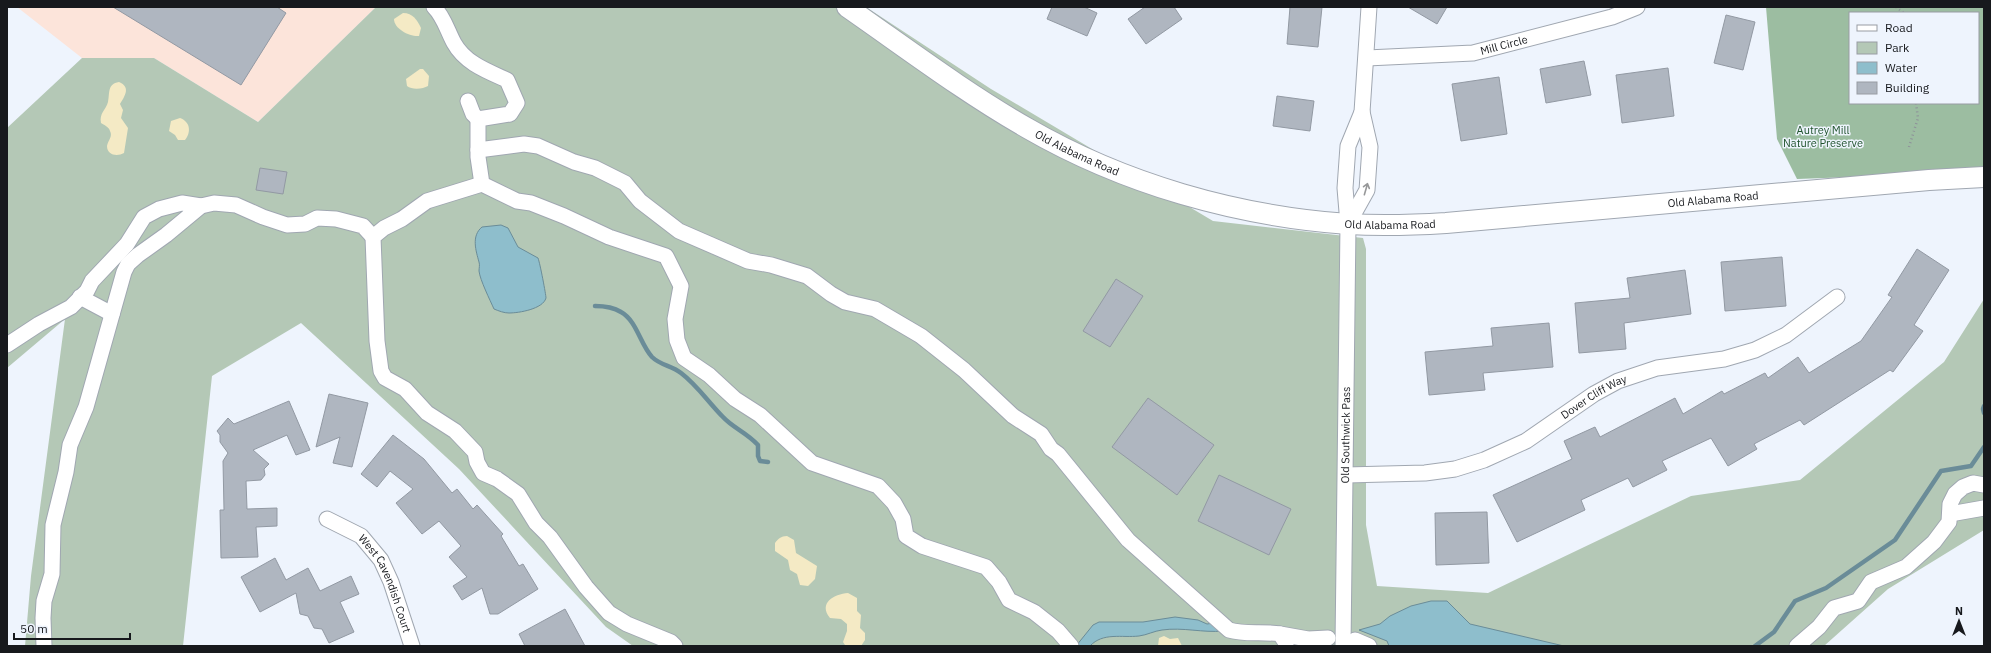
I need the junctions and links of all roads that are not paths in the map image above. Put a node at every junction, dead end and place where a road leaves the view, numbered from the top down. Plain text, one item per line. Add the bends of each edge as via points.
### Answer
1 (434, 7) edge
2 (847, 7) edge
3 (1369, 7) edge
4 (1638, 7) edge
5 (1367, 58) junction
6 (468, 101) dead end
7 (1362, 112) junction
8 (478, 119) junction
9 (478, 150) junction
10 (1984, 177) edge
11 (482, 184) junction
12 (201, 206) junction
13 (1348, 224) junction
14 (373, 237) junction
15 (110, 261) junction
16 (126, 269) junction
17 (1837, 297) dead end
18 (80, 298) junction
19 (112, 314) junction
20 (7, 345) edge
21 (1346, 475) junction
22 (1984, 485) edge
23 (1984, 508) edge
24 (1950, 514) junction
25 (327, 519) dead end
26 (1328, 638) dead end
27 (1283, 640) edge
28 (1349, 643) edge
29 (1070, 645) edge
30 (44, 646) edge
31 (412, 646) edge
32 (675, 646) edge
33 (1369, 646) edge
34 (1797, 646) edge

1 - 8 street via 441,14 454,44 476,67 507,80 517,103 510,114
2 - 13 main road, Old Alabama Road via 987,104 1069,150 1135,178 1205,201 1276,216
3 - 5 street
4 - 5 street, Mill Circle via 1612,18 1473,53
5 - 7 street
6 - 8 street
7 - 13 street, Old Southwick Pass via 1348,146 1345,188
13 -> 7 street via 1367,190 1370,147
8 - 9 street
9 - 11 street
9 - 27 street via 524,144 538,146 595,168 625,183 640,201 679,231 748,261 807,276 845,302 875,309 921,336 964,370 1013,416 1041,434 1128,540 1229,630 1240,633 1267,632
10 - 13 main road, Old Alabama Road via 1446,223
11 - 14 street via 427,201
11 - 29 street via 517,201 531,203 564,216 608,237 666,256 681,286 675,319 677,340 684,358 709,375 735,399 760,415 812,463 878,486 894,503 903,518 906,536 922,546 986,567 999,582 1009,600 1034,612 1058,631
12 - 14 street via 214,203 236,205 287,225 305,224 317,218 336,220 363,226
12 - 15 street via 182,202 144,217 127,244
12 - 16 street via 138,255
13 - 21 street, Old Southwick Pass
14 - 32 street via 378,356 385,378 404,389 427,413 455,430 475,452 483,473 497,479 518,494 536,523 550,537 586,588 608,613
15 - 16 street
15 - 18 street
16 - 19 street
17 - 21 street, Dover Cliff Way via 1786,334 1755,350 1724,359 1657,368 1618,381 1594,394 1526,440 1484,460 1455,469 1425,474
18 - 19 street
18 - 20 street via 71,307
19 - 30 street via 86,407 70,445 54,525 52,574 44,601
21 - 28 street, Old Southwick Pass
22 - 24 street via 1973,483 1954,494
23 - 24 street
24 - 34 street via 1948,522 1934,542 1906,567 1871,582 1858,601 1834,608 1819,627
25 - 31 street, West Cavendish Court via 361,536 381,560
26 - 27 street
28 - 33 street

